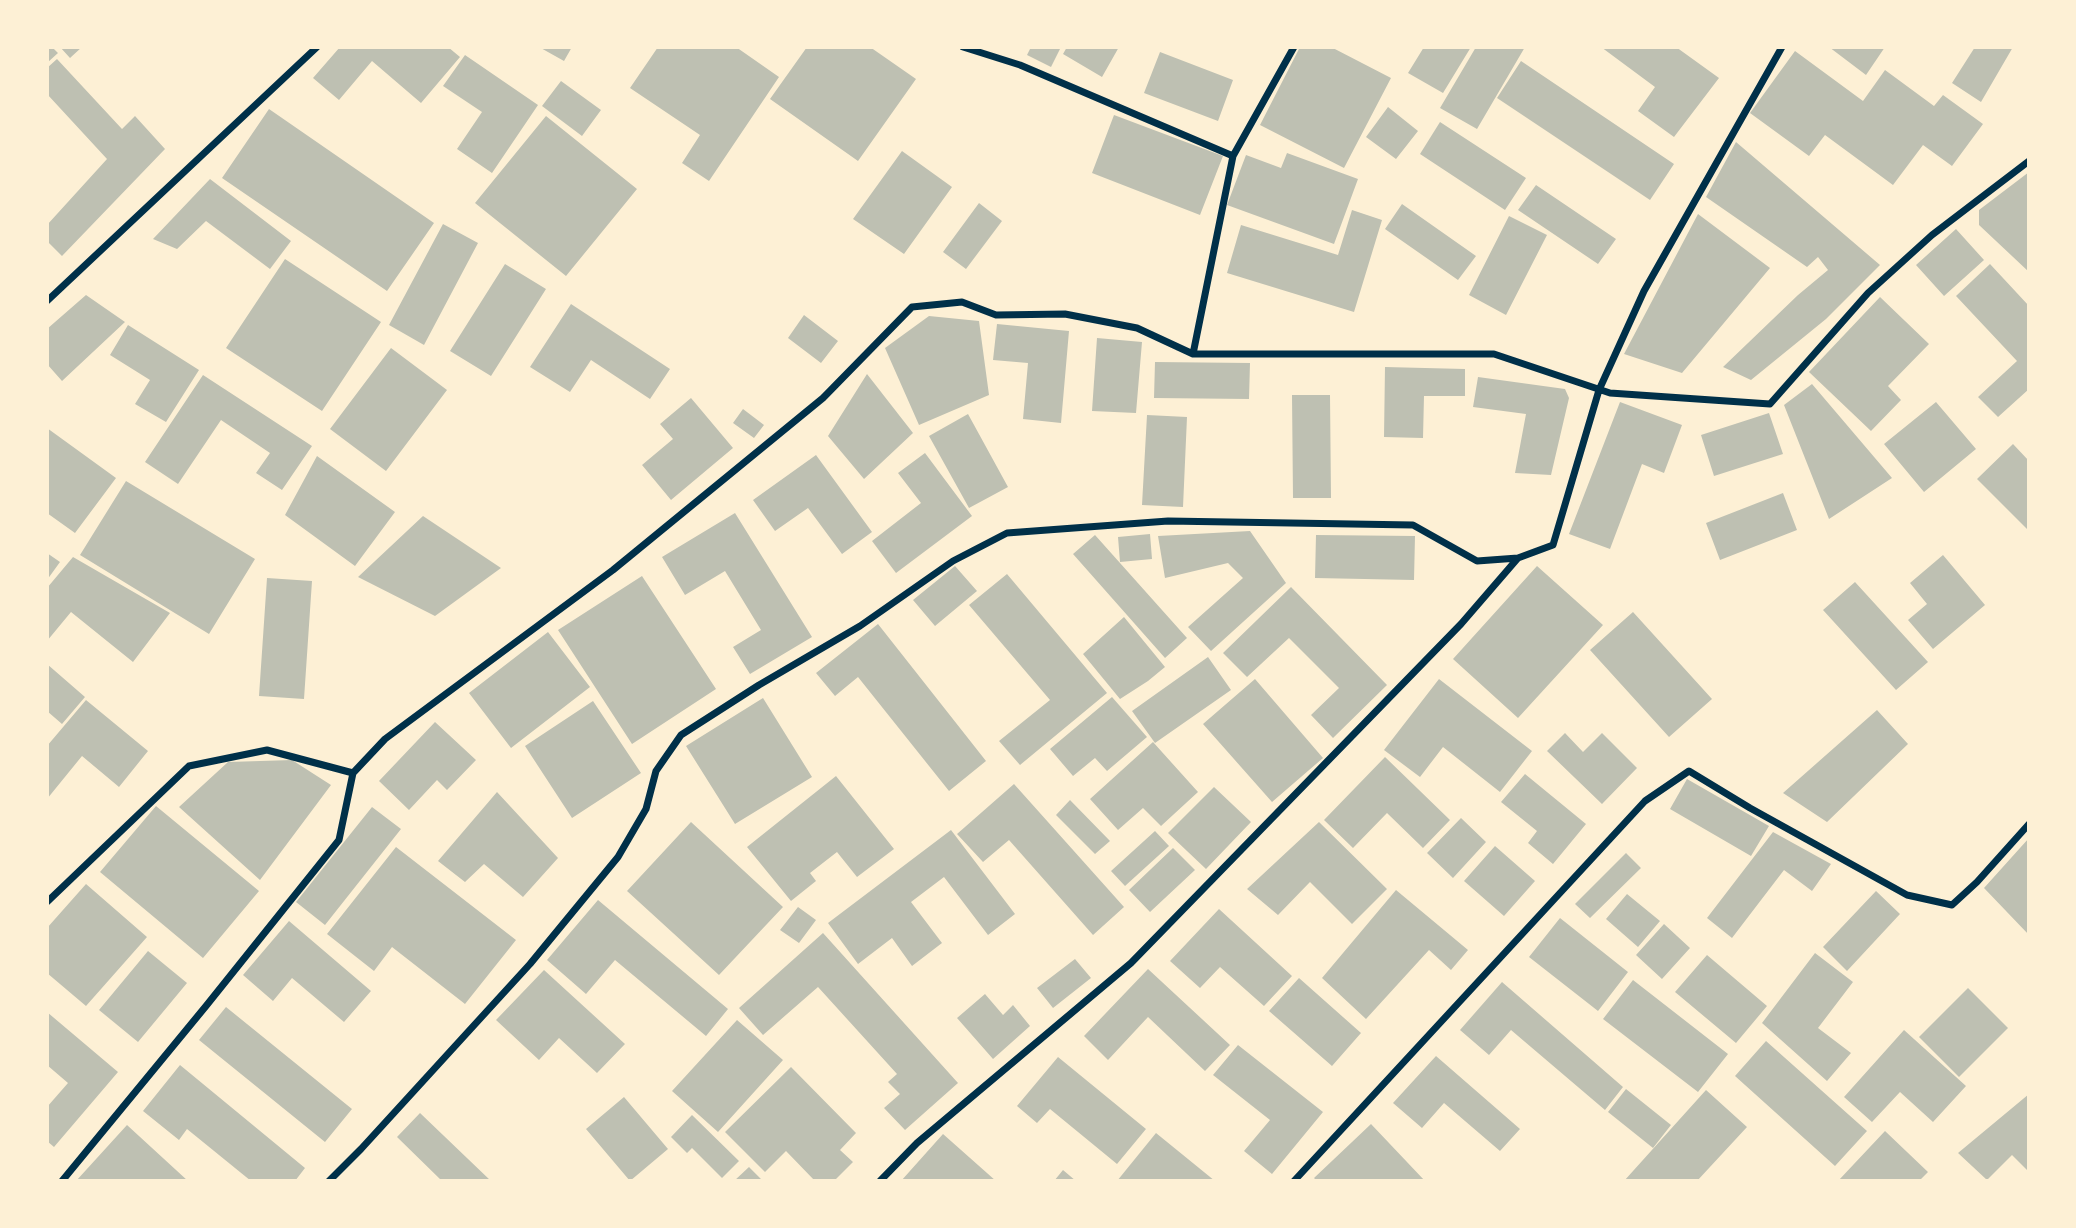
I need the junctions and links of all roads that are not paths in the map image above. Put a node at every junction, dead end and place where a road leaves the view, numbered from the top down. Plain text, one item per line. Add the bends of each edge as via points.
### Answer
1 (317, 47) edge
2 (962, 47) edge
3 (1294, 47) edge
4 (1782, 47) edge
5 (1233, 156) junction
6 (2029, 160) edge
7 (47, 301) edge
8 (1193, 354) junction
9 (1599, 390) junction
10 (1518, 558) junction
11 (353, 773) junction
12 (2029, 824) edge
13 (47, 902) edge
14 (62, 1181) edge
15 (329, 1181) edge
16 (880, 1181) edge
17 (1294, 1181) edge

1 - 7 street
2 - 5 street via 1020,65
3 - 5 street
4 - 9 street via 1644,291
5 - 8 street
6 - 9 street via 1932,235 1868,293 1770,404
8 - 9 street via 1494,354
8 - 11 street via 1137,328 1065,314 996,314 962,302 912,307 823,398 613,570 385,739
9 - 10 street via 1553,545
10 - 15 street via 1477,561 1413,526 1182,521 1007,533 953,561 860,626 681,735 656,771 646,809 618,857 530,964
10 - 16 street via 1461,624 1131,963 917,1143
11 - 13 street via 267,750 189,766
11 - 14 street via 339,840
12 - 17 street via 1952,905 1907,895 1689,771 1645,801

